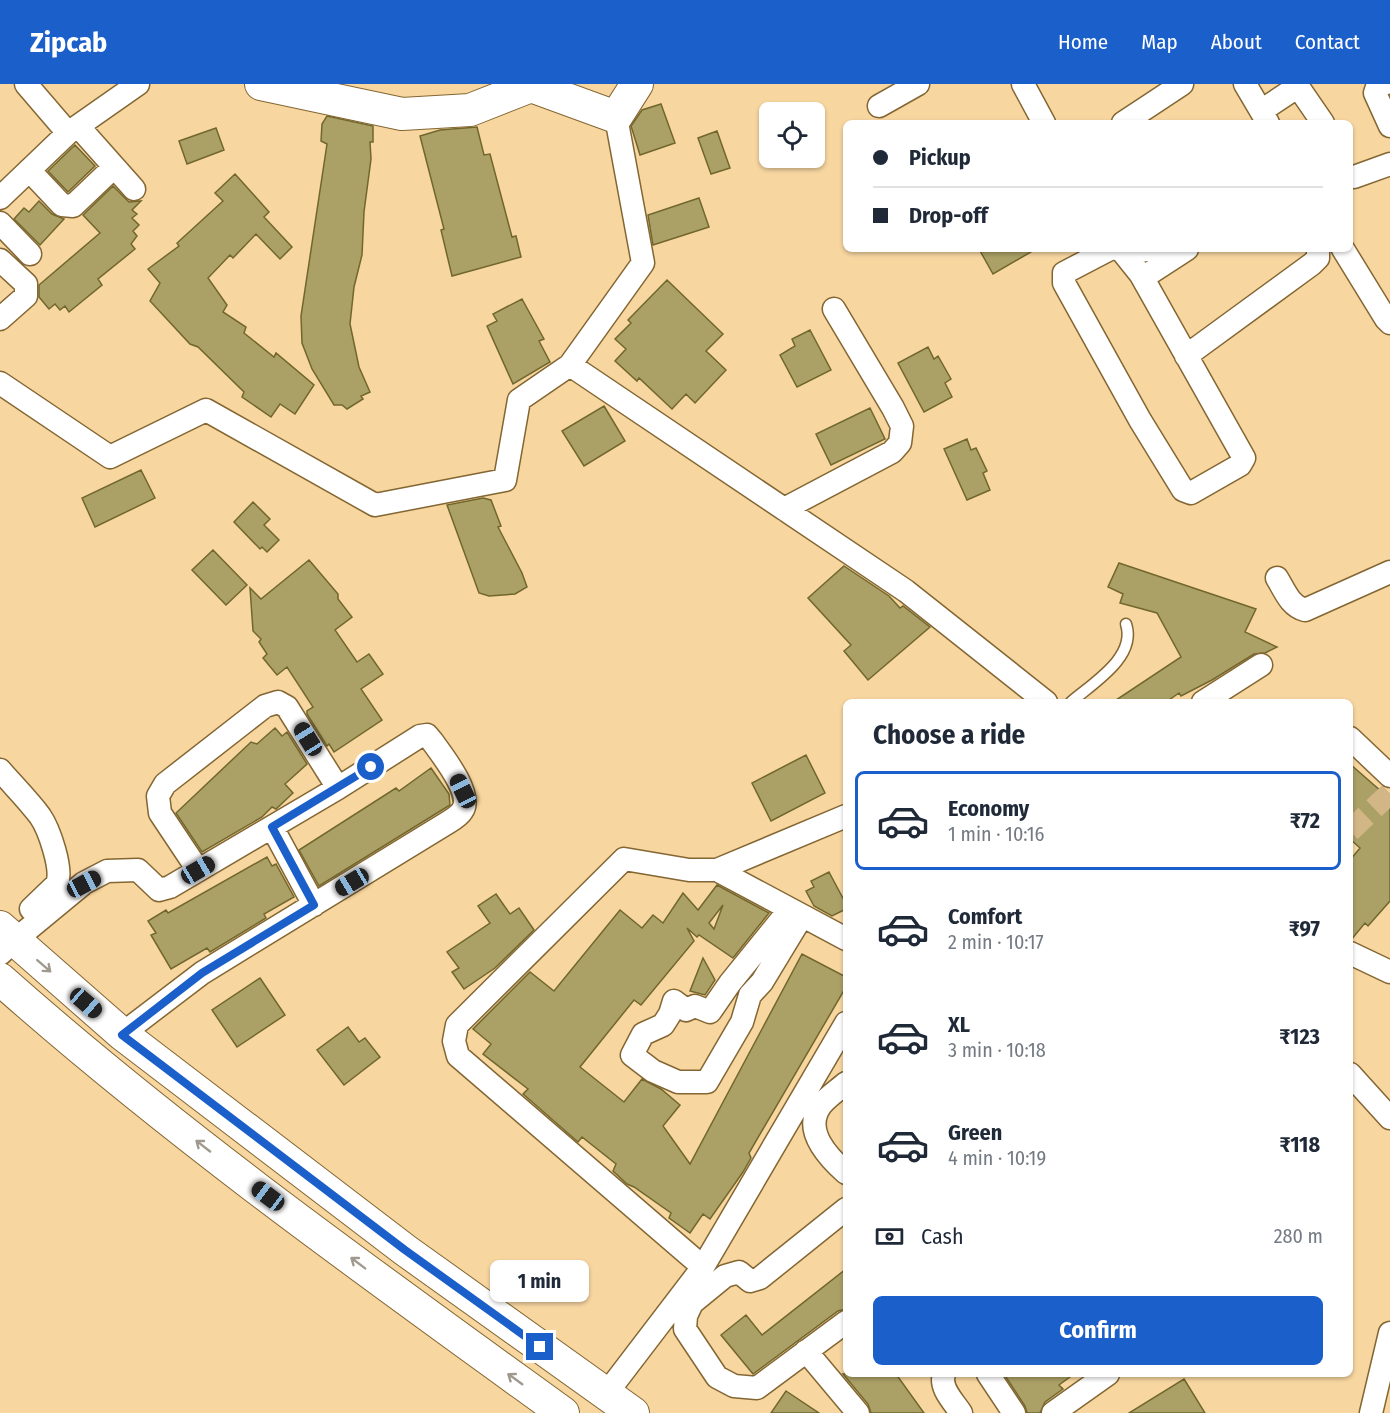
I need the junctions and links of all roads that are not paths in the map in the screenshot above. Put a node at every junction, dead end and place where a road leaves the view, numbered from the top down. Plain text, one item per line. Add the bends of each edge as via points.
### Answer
1 (26, 84) edge
2 (138, 84) edge
3 (261, 84) edge
4 (637, 84) edge
5 (918, 84) edge
6 (1023, 84) edge
7 (1182, 84) edge
8 (1245, 84) edge
9 (1384, 84) edge
10 (879, 106) dead end
11 (616, 117) junction
12 (1265, 117) edge
13 (1042, 120) edge
14 (1128, 120) edge
15 (1321, 120) edge
16 (1390, 126) edge
17 (73, 129) junction
18 (1390, 164) edge
19 (114, 167) junction
20 (29, 170) junction
21 (1353, 173) edge
22 (134, 189) dead end
23 (0, 198) edge
24 (0, 223) edge
25 (1104, 252) edge
26 (1123, 252) edge
27 (1182, 252) edge
28 (1318, 252) edge
29 (1345, 252) edge
30 (30, 254) dead end
31 (0, 260) edge
32 (1141, 275) junction
33 (834, 309) dead end
34 (0, 318) edge
35 (1390, 323) edge
36 (1186, 356) junction
37 (570, 365) junction
38 (0, 383) edge
39 (784, 510) junction
40 (1390, 572) edge
41 (1277, 578) dead end
42 (1126, 624) dead end
43 (1261, 665) dead end
44 (1042, 699) edge
45 (1075, 699) edge
46 (1208, 699) edge
47 (1353, 741) edge
48 (0, 770) edge
49 (1390, 776) edge
50 (338, 788) junction
51 (843, 817) edge
52 (272, 827) junction
53 (198, 870) junction
54 (717, 870) junction
55 (314, 905) junction
56 (796, 912) junction
57 (843, 937) edge
58 (5, 938) edge
59 (1353, 954) edge
60 (1390, 972) edge
61 (0, 979) edge
62 (843, 1028) edge
63 (122, 1035) junction
64 (1353, 1077) edge
65 (843, 1086) edge
66 (1390, 1118) edge
67 (264, 1143) junction
68 (843, 1170) edge
69 (237, 1173) junction
70 (843, 1211) edge
71 (703, 1267) junction
72 (843, 1324) edge
73 (1390, 1333) edge
74 (806, 1351) junction
75 (578, 1374) junction
76 (943, 1377) edge
77 (990, 1377) edge
78 (1104, 1377) edge
79 (606, 1394) junction
80 (556, 1411) edge
81 (633, 1413) edge
82 (858, 1413) edge
83 (961, 1413) edge
84 (1014, 1413) edge
85 (1053, 1413) edge
86 (1371, 1413) edge

1 - 17 street
2 - 17 street
3 - 11 street via 402,114 470,110 531,87
4 - 11 street
5 - 10 street
6 - 13 street
7 - 14 street
8 - 12 street
9 - 16 street via 1375,93
11 - 37 street via 643,264
12 - 15 street via 1291,91 1301,91
17 - 19 street
17 - 20 street
18 - 21 street
19 - 20 street via 73,206 62,205
19 - 22 street
20 - 23 street
24 - 30 street
25 - 36 street via 1064,273 1064,283 1140,420 1183,490 1191,493 1240,465 1244,458
26 - 32 street
27 - 32 street
28 - 36 street via 1312,264
29 - 35 street
31 - 34 street via 26,284 26,296
32 - 36 street
33 - 39 street via 894,408 902,426 900,443 892,452
37 - 38 street via 519,400 505,480 375,505 206,410 110,458
37 - 39 street
39 - 44 street via 906,591
40 - 41 street via 1305,610 1296,608
42 - 45 lane via 1130,636 1125,650 1113,667
43 - 46 street
47 - 49 street
48 - 58 street via 41,817 57,857 60,878
50 - 52 street
50 - 53 street via 287,707 278,702 266,706 165,784 158,796 160,813
50 - 55 street via 420,735 427,735 458,779 465,802 463,811 447,823
51 - 54 street
52 - 53 street
52 - 55 street
53 - 58 street via 159,890 138,870 107,871
54 - 56 street
54 - 71 street via 689,870 624,859 457,1025 454,1041 458,1056
55 - 63 street via 202,973
56 - 56 street via 762,982 750,995 742,1022 707,1082 678,1082 653,1071 632,1054 643,1034 663,1025 674,1001 686,1010 695,1006 710,1012 730,983
56 - 57 street
58 -> 63 street
59 - 60 street
69 -> 61 street via 62,1034
62 - 71 street
63 - 67 street
64 - 66 street
65 - 68 street via 821,1104 814,1116 819,1144
67 - 69 street
67 - 75 street
80 -> 69 street
70 - 74 street via 760,1278 750,1281 739,1272 725,1276 692,1303 686,1316 685,1329 717,1377 734,1386 757,1388
71 - 79 street
72 - 74 street
73 - 86 street
74 - 82 street
75 - 79 street
75 - 80 street
76 - 83 street via 944,1389
77 - 84 street
78 - 85 street
79 - 81 street

